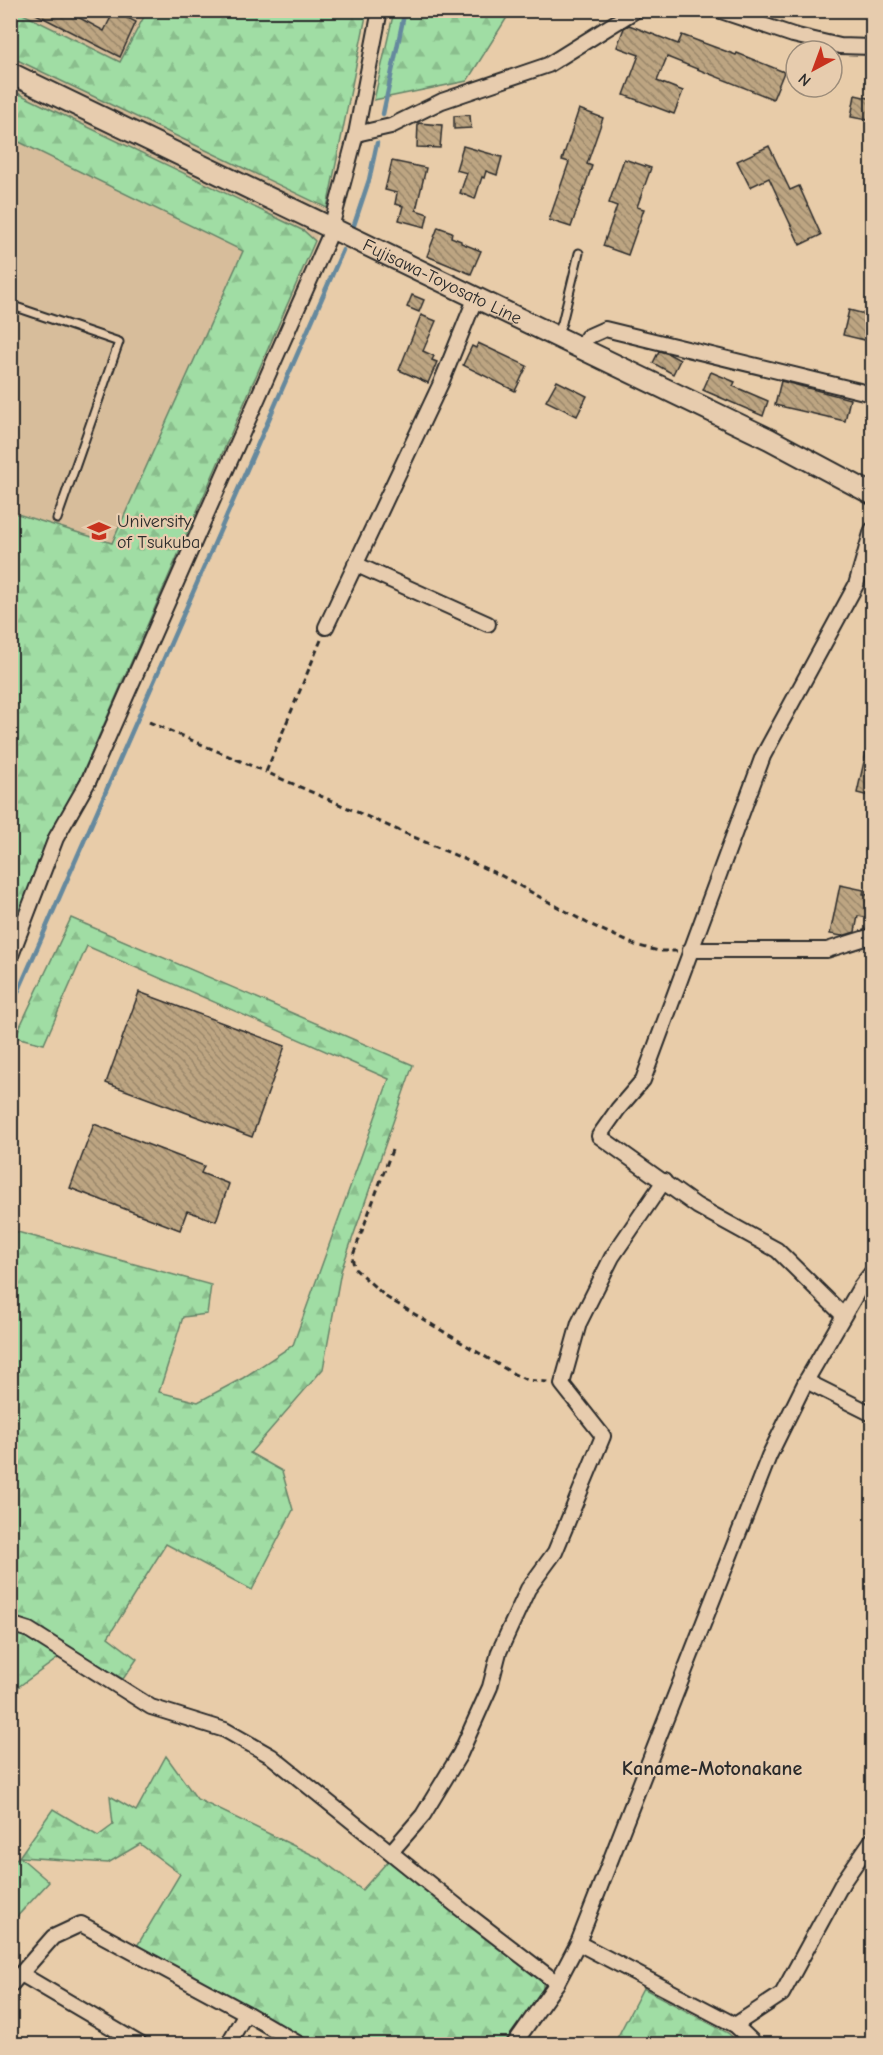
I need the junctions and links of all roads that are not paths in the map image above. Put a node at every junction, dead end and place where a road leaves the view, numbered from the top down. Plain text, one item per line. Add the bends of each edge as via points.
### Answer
1 (380, 10) edge
2 (636, 10) edge
3 (718, 10) edge
4 (873, 47) edge
5 (10, 73) edge
6 (356, 134) junction
7 (332, 228) junction
8 (579, 254) dead end
9 (476, 297) junction
10 (10, 304) edge
11 (556, 336) junction
12 (582, 349) junction
13 (873, 394) edge
14 (873, 494) edge
15 (57, 519) dead end
16 (873, 530) edge
17 (355, 564) junction
18 (488, 624) dead end
19 (326, 627) road end
20 (873, 936) edge
21 (690, 950) junction
22 (10, 958) edge
23 (664, 1181) junction
24 (873, 1272) edge
25 (843, 1315) junction
26 (806, 1381) junction
27 (873, 1414) edge
28 (10, 1624) edge
29 (873, 1840) edge
30 (391, 1852) junction
31 (578, 1943) junction
32 (21, 1974) junction
33 (557, 1983) junction
34 (10, 1986) edge
35 (246, 2013) junction
36 (735, 2025) junction
37 (140, 2044) edge
38 (228, 2044) edge
39 (299, 2044) edge
40 (514, 2044) edge
41 (755, 2044) edge

1 - 6 street
2 - 6 street via 548,65 442,101 391,126
3 - 4 street via 793,35 840,46
5 - 7 main road, Fujisawa-Toyosato Line
6 - 7 street
7 - 9 main road, Fujisawa-Toyosato Line
7 - 22 street via 89,780 56,838
8 - 11 lane
9 - 11 main road, Fujisawa-Toyosato Line
9 - 17 street via 441,382
10 - 15 lane via 119,342
11 - 12 main road, Fujisawa-Toyosato Line
12 - 13 street via 587,337 606,328
12 - 14 main road, Fujisawa-Toyosato Line
16 - 21 street via 856,585 763,756
17 - 18 street
17 - 19 street
20 - 21 street via 827,950
21 - 23 street via 643,1080 599,1136
23 - 25 street via 698,1206 777,1250
23 - 30 street via 608,1267 579,1323 562,1384 603,1436 555,1552 528,1589 499,1652 490,1687 460,1754 423,1815
24 - 25 street
25 - 26 street
26 - 27 street
26 - 31 street via 769,1456
28 - 30 street via 29,1630 151,1707 225,1730 271,1756
29 - 36 street via 843,1882 782,1994
30 - 33 street
31 - 33 street
31 - 36 street
32 - 34 street
32 - 35 street via 53,1937 81,1924
32 - 37 street
33 - 40 street
35 - 38 street
35 - 39 street
36 - 41 street

